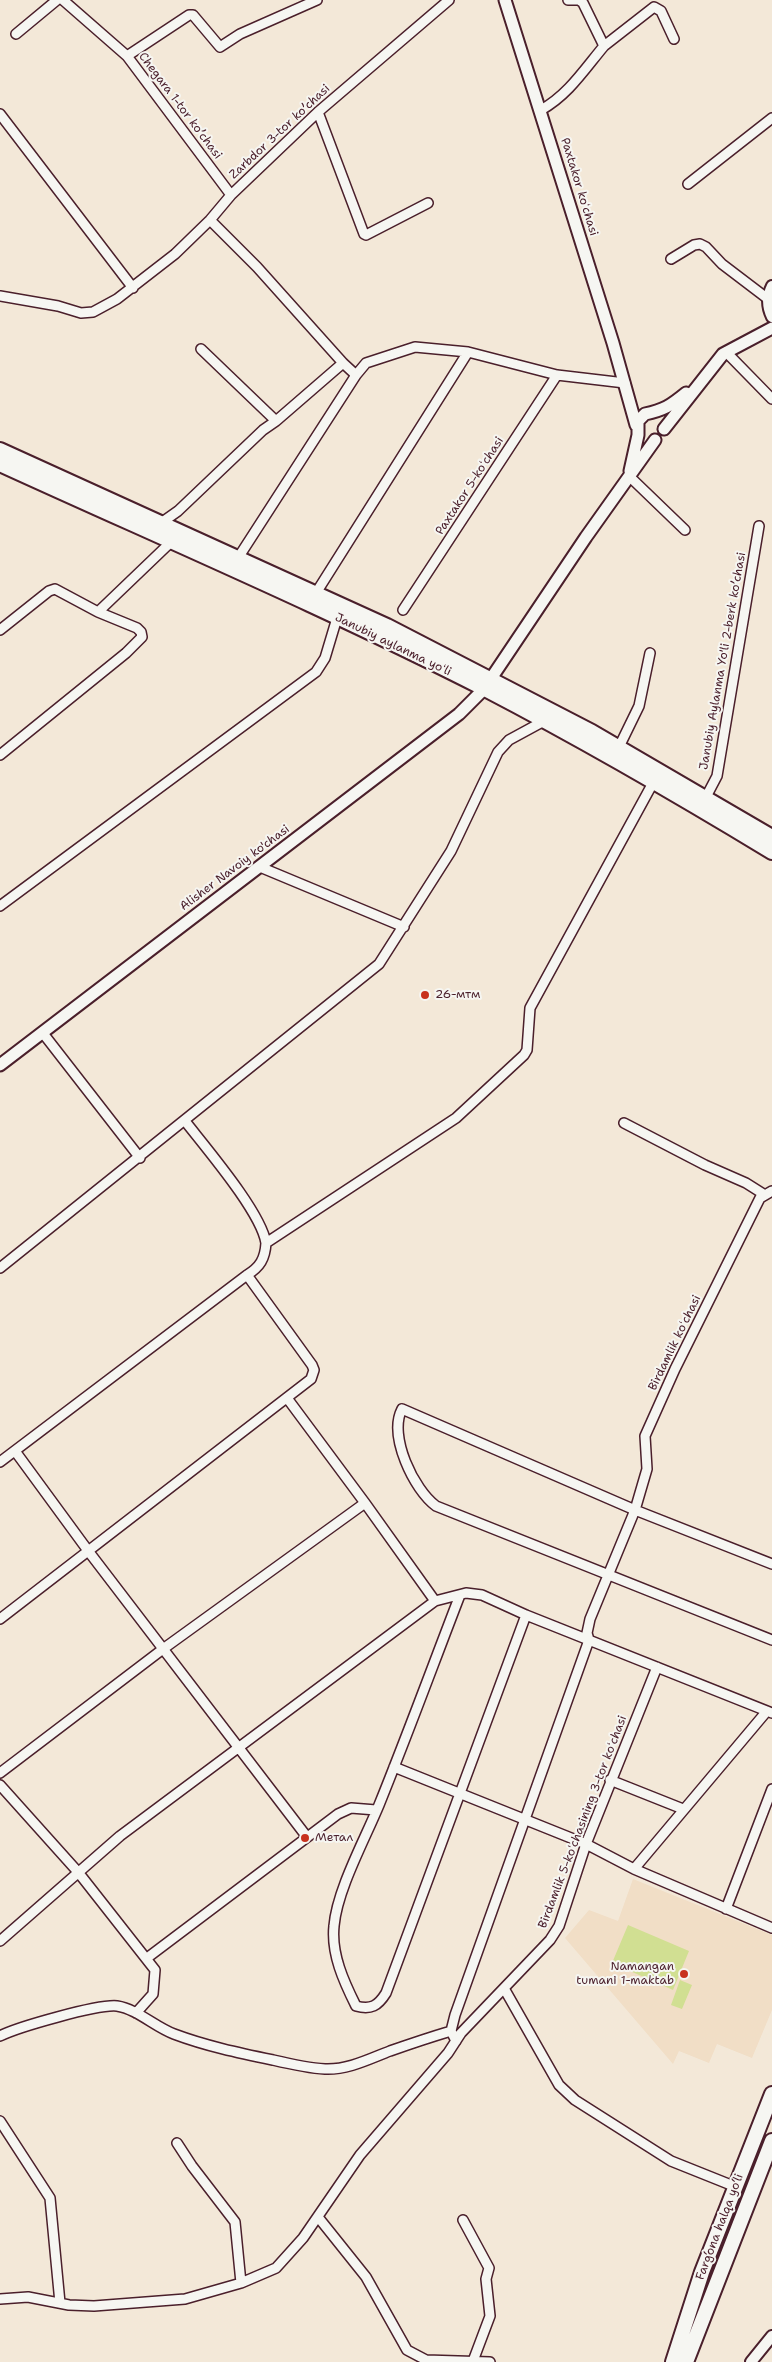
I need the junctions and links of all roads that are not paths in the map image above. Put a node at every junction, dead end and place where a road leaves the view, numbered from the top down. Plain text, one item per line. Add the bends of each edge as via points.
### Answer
1 (56, 0) edge
2 (317, 0) edge
3 (449, 0) edge
4 (505, 0) edge
5 (568, 0) edge
6 (67, 1) edge
7 (16, 34) dead end
8 (674, 39) dead end
9 (604, 46) junction
10 (127, 56) junction
11 (541, 110) junction
12 (318, 112) junction
13 (0, 114) edge
14 (772, 118) edge
15 (688, 184) dead end
16 (231, 195) junction
17 (428, 203) dead end
18 (210, 220) junction
19 (671, 259) dead end
20 (772, 286) edge
21 (133, 288) junction
22 (0, 296) edge
23 (768, 299) junction
24 (772, 317) edge
25 (772, 328) edge
26 (201, 349) dead end
27 (468, 352) junction
28 (726, 352) junction
29 (342, 363) junction
30 (557, 374) junction
31 (356, 375) junction
32 (625, 383) junction
33 (699, 383) junction
34 (772, 399) edge
35 (649, 414) junction
36 (276, 422) junction
37 (664, 429) junction
38 (637, 430) junction
39 (655, 440) junction
40 (0, 450) edge
41 (0, 464) edge
42 (629, 476) junction
43 (161, 523) junction
44 (759, 526) dead end
45 (685, 530) dead end
46 (171, 542) junction
47 (238, 558) junction
48 (316, 592) junction
49 (403, 610) dead end
50 (98, 612) junction
51 (337, 618) junction
52 (0, 630) edge
53 (650, 653) dead end
54 (488, 684) junction
55 (544, 721) junction
56 (619, 748) junction
57 (0, 755) edge
58 (654, 781) junction
59 (706, 798) junction
60 (772, 837) edge
61 (772, 852) edge
62 (260, 866) junction
63 (0, 906) edge
64 (404, 926) junction
65 (42, 1032) junction
66 (0, 1065) edge
67 (185, 1121) junction
68 (624, 1124) dead end
69 (140, 1158) junction
70 (768, 1193) edge
71 (266, 1243) junction
72 (0, 1268) edge
73 (247, 1275) junction
74 (287, 1398) junction
75 (14, 1451) junction
76 (0, 1462) edge
77 (365, 1503) junction
78 (635, 1510) junction
79 (89, 1552) junction
80 (772, 1564) edge
81 (607, 1574) junction
82 (460, 1595) junction
83 (435, 1601) junction
84 (526, 1615) junction
85 (0, 1619) edge
86 (589, 1640) junction
87 (772, 1640) edge
88 (163, 1649) junction
89 (657, 1667) junction
90 (770, 1712) edge
91 (238, 1749) junction
92 (394, 1768) junction
93 (0, 1772) edge
94 (610, 1780) junction
95 (0, 1785) edge
96 (772, 1789) edge
97 (459, 1794) junction
98 (683, 1809) junction
99 (376, 1810) junction
100 (524, 1819) junction
101 (307, 1837) junction
102 (586, 1844) junction
103 (634, 1869) junction
104 (78, 1872) junction
105 (726, 1910) junction
106 (772, 1928) edge
107 (0, 1941) edge
108 (147, 1958) junction
109 (505, 1990) junction
110 (136, 2013) junction
111 (451, 2031) junction
112 (0, 2036) edge
113 (456, 2041) junction
114 (772, 2094) edge
115 (0, 2121) edge
116 (772, 2141) edge
117 (177, 2143) dead end
118 (736, 2187) junction
119 (318, 2217) junction
120 (464, 2220) dead end
121 (241, 2283) junction
122 (0, 2299) edge
123 (60, 2303) junction
124 (772, 2336) edge
125 (473, 2361) edge
126 (490, 2362) edge
127 (673, 2362) edge
128 (686, 2362) edge
129 (751, 2362) edge

1 - 7 street
2 - 10 street, Chegara 1-tor koʼchasi via 240,34 220,47 193,15 189,15
3 - 12 street, Zarbdor 3-tor koʼchasi
4 - 11 main road, Paxtakor koʻchasi
5 - 9 street via 583,3
6 - 10 street, Chegara 1-tor koʼchasi
8 - 9 street via 661,11 654,7
9 - 11 street via 569,90
10 - 16 street, Chegara 1-tor koʼchasi
11 - 32 main road, Paxtakor koʻchasi
12 - 16 street, Zarbdor 3-tor koʼchasi
12 - 17 street via 364,234
13 - 21 street
14 - 15 street
16 - 18 street, Zarbdor 3-tor koʼchasi
18 - 21 street, Zarbdor 3-tor koʼchasi
18 - 29 street via 257,267
19 - 23 street via 700,244
20 - 23 street
21 - 22 street, Zarbdor 3-tor koʼchasi via 93,312 82,313
23 - 24 street
25 - 28 main road
26 - 36 street
27 - 30 street
27 - 31 street via 415,347 366,363
27 - 48 street
28 - 33 main road
28 - 34 street
29 - 31 street
29 - 36 street
30 - 32 street
30 - 49 street, Paxtakor 5-koʻchasi
31 - 47 street
32 - 35 main road
32 - 38 main road
33 - 35 main road via 666,408
33 - 37 main road
35 - 37 main road via 662,419
35 - 38 main road via 638,420
36 - 43 street via 263,430
37 - 39 main road
38 - 39 main road via 646,440
38 - 42 main road
39 - 42 main road, Alisher Navoiy ko'chasi
40 - 43 highway, Janubiy aylanma yoʻli
41 - 46 highway, Janubiy aylanma yoʻli
42 - 45 street
42 - 54 main road, Alisher Navoiy ko'chasi
43 - 47 highway, Janubiy aylanma yoʻli
44 - 59 street, Janubiy Аylanma Yo'li 2-berk koʼchasi via 716,776
46 - 50 street
46 - 51 highway, Janubiy aylanma yoʻli
47 - 48 highway, Janubiy aylanma yoʻli
48 - 54 highway, Janubiy aylanma yoʻli
50 - 52 street via 55,589
50 - 57 street via 137,628 142,637
51 - 54 highway, Janubiy aylanma yoʻli
51 - 63 street via 325,658 316,672
53 - 56 street via 639,706
54 - 55 highway, Janubiy aylanma yoʻli
54 - 56 highway, Janubiy aylanma yoʻli
54 - 62 main road, Alisher Navoiy ko'chasi via 459,714
55 - 58 highway, Janubiy aylanma yoʻli
55 - 64 street via 509,740 498,752 451,851
56 - 59 highway, Janubiy aylanma yoʻli
58 - 61 highway, Janubiy aylanma yoʻli
58 - 71 street via 530,1008 529,1044 524,1055 456,1118
59 - 60 highway, Janubiy aylanma yoʻli
62 - 64 street
62 - 65 main road, Alisher Navoiy ko'chasi
64 - 67 street via 379,964
65 - 66 main road, Alisher Navoiy ko'chasi
65 - 69 street
67 - 69 street
67 - 71 street via 234,1185 264,1233
68 - 70 street, Birdamlik koʻchasi
69 - 72 street
70 - 78 street, Birdamlik koʻchasi via 760,1198 677,1364 645,1436 647,1469
71 - 73 street via 262,1262
73 - 74 street via 314,1370 312,1379
73 - 75 street
74 - 77 street
74 - 79 street
75 - 76 street
75 - 79 street
77 - 83 street
77 - 88 street
78 - 80 street
78 - 81 street, Birdamlik koʻchasi
78 - 81 street via 402,1409 399,1415 397,1432 404,1457 433,1504
79 - 85 street
79 - 88 street
81 - 86 street, Birdamlik koʻchasi via 587,1627
81 - 87 street
82 - 83 street
82 - 84 street via 482,1595
82 - 92 street
83 - 91 street
84 - 86 street
84 - 97 street
86 - 89 street
86 - 100 street, Birdamlik koʻchasi
88 - 91 street
88 - 93 street
89 - 90 street
89 - 94 street, Birdamlik 5-koʻchasining 3-tor koʻchasi
90 - 98 street
91 - 101 street
91 - 104 street via 120,1836
92 - 97 street
92 - 99 street
94 - 98 street
94 - 102 street, Birdamlik 5-koʻchasining 3-tor koʻchasi
95 - 104 street
96 - 105 street
97 - 99 street via 386,1993 380,2003 368,2009 356,2006 348,1989 336,1954 334,1927 351,1869
97 - 100 street
98 - 103 street
99 - 101 street via 348,1808
100 - 102 street
100 - 111 street, Birdamlik koʻchasi
101 - 108 street
102 - 103 street
102 - 109 street, Birdamlik 5-koʻchasining 3-tor koʻchasi via 559,1926
103 - 105 street
104 - 107 street
104 - 108 street
105 - 106 street
108 - 110 street via 155,1970 155,1987 148,2002
109 - 113 street, Birdamlik 5-koʻchasining 3-tor koʻchasi
109 - 118 street via 559,2085 575,2100 671,2160
110 - 111 street via 182,2037 224,2050 307,2068 328,2069 359,2064
110 - 112 street via 117,2006 105,2007 37,2022
111 - 113 street
113 - 119 street, Birdamlik 5-koʻchasining 3-tor koʻchasi via 360,2155
114 - 118 highway, Farg‘ona halqa yo‘li
115 - 123 street via 50,2198
116 - 128 highway, Farg‘ona halqa yo‘li
117 - 121 street via 236,2222
118 - 127 highway, Farg‘ona halqa yo‘li via 702,2272
119 - 121 street, Birdamlik 5-koʻchasining 3-tor koʻchasi via 276,2268
119 - 125 street via 366,2277 407,2350 426,2360
120 - 125 street via 489,2268 486,2279 490,2316
121 - 123 street, Birdamlik 5-koʻchasining 3-tor koʻchasi via 185,2299 94,2306
122 - 123 street, Birdamlik 5-koʻchasining 3-tor koʻchasi via 28,2297
124 - 129 street
125 - 126 street

